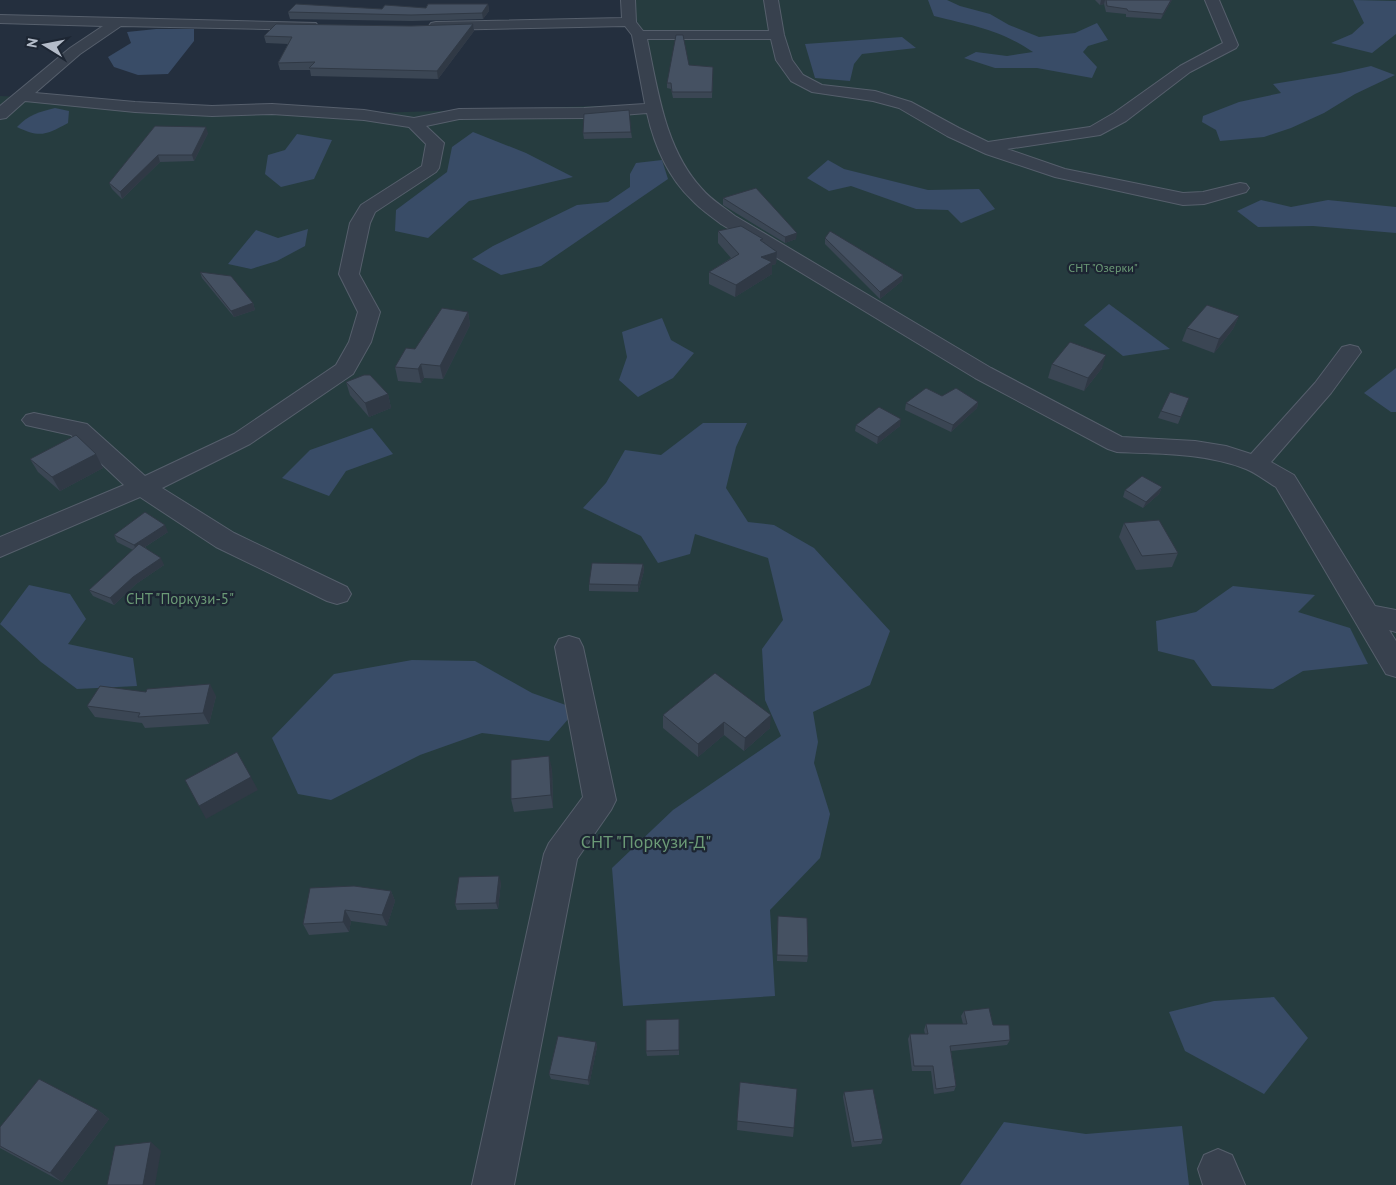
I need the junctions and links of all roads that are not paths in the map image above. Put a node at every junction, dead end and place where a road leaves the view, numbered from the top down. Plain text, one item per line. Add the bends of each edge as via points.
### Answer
1 (628, 0) edge
2 (771, 0) edge
3 (1212, 0) edge
4 (0, 19) edge
5 (119, 21) junction
6 (326, 26) edge
7 (421, 26) edge
8 (634, 28) junction
9 (777, 35) junction
10 (21, 96) junction
11 (654, 108) junction
12 (0, 114) edge
13 (414, 123) junction
14 (986, 147) junction
15 (1240, 188) dead end
16 (1350, 352) dead end
17 (34, 420) dead end
18 (1256, 464) junction
19 (142, 487) junction
20 (0, 548) edge
21 (337, 594) dead end
22 (1365, 615) junction
23 (1396, 621) edge
24 (569, 647) dead end
25 (1396, 666) edge
26 (494, 1185) edge

1 - 8 street
2 - 9 street
3 - 14 street via 1231,45 1185,69 1120,117 1094,131
4 - 5 street
5 - 6 street
5 - 10 street via 75,51
7 - 8 street
8 - 9 street
8 - 11 street
9 - 14 street via 784,60 797,78 818,89 875,96 905,105
10 - 12 street
10 - 13 street via 135,107 272,109 364,115
11 - 13 street via 584,113 459,114
11 - 18 street via 662,137 678,170 696,194 728,220 974,368 1117,444 1195,449 1226,454
13 - 19 street via 435,143 430,168 368,209 360,223 349,274 368,312 360,342 345,369 242,439
14 - 15 street via 1061,173 1183,199 1204,198
16 - 18 street
17 - 19 street via 79,429
18 - 22 street via 1285,481
19 - 20 street
19 - 21 street via 226,540
22 - 23 street
22 - 25 street
24 - 26 street via 600,800 561,854

